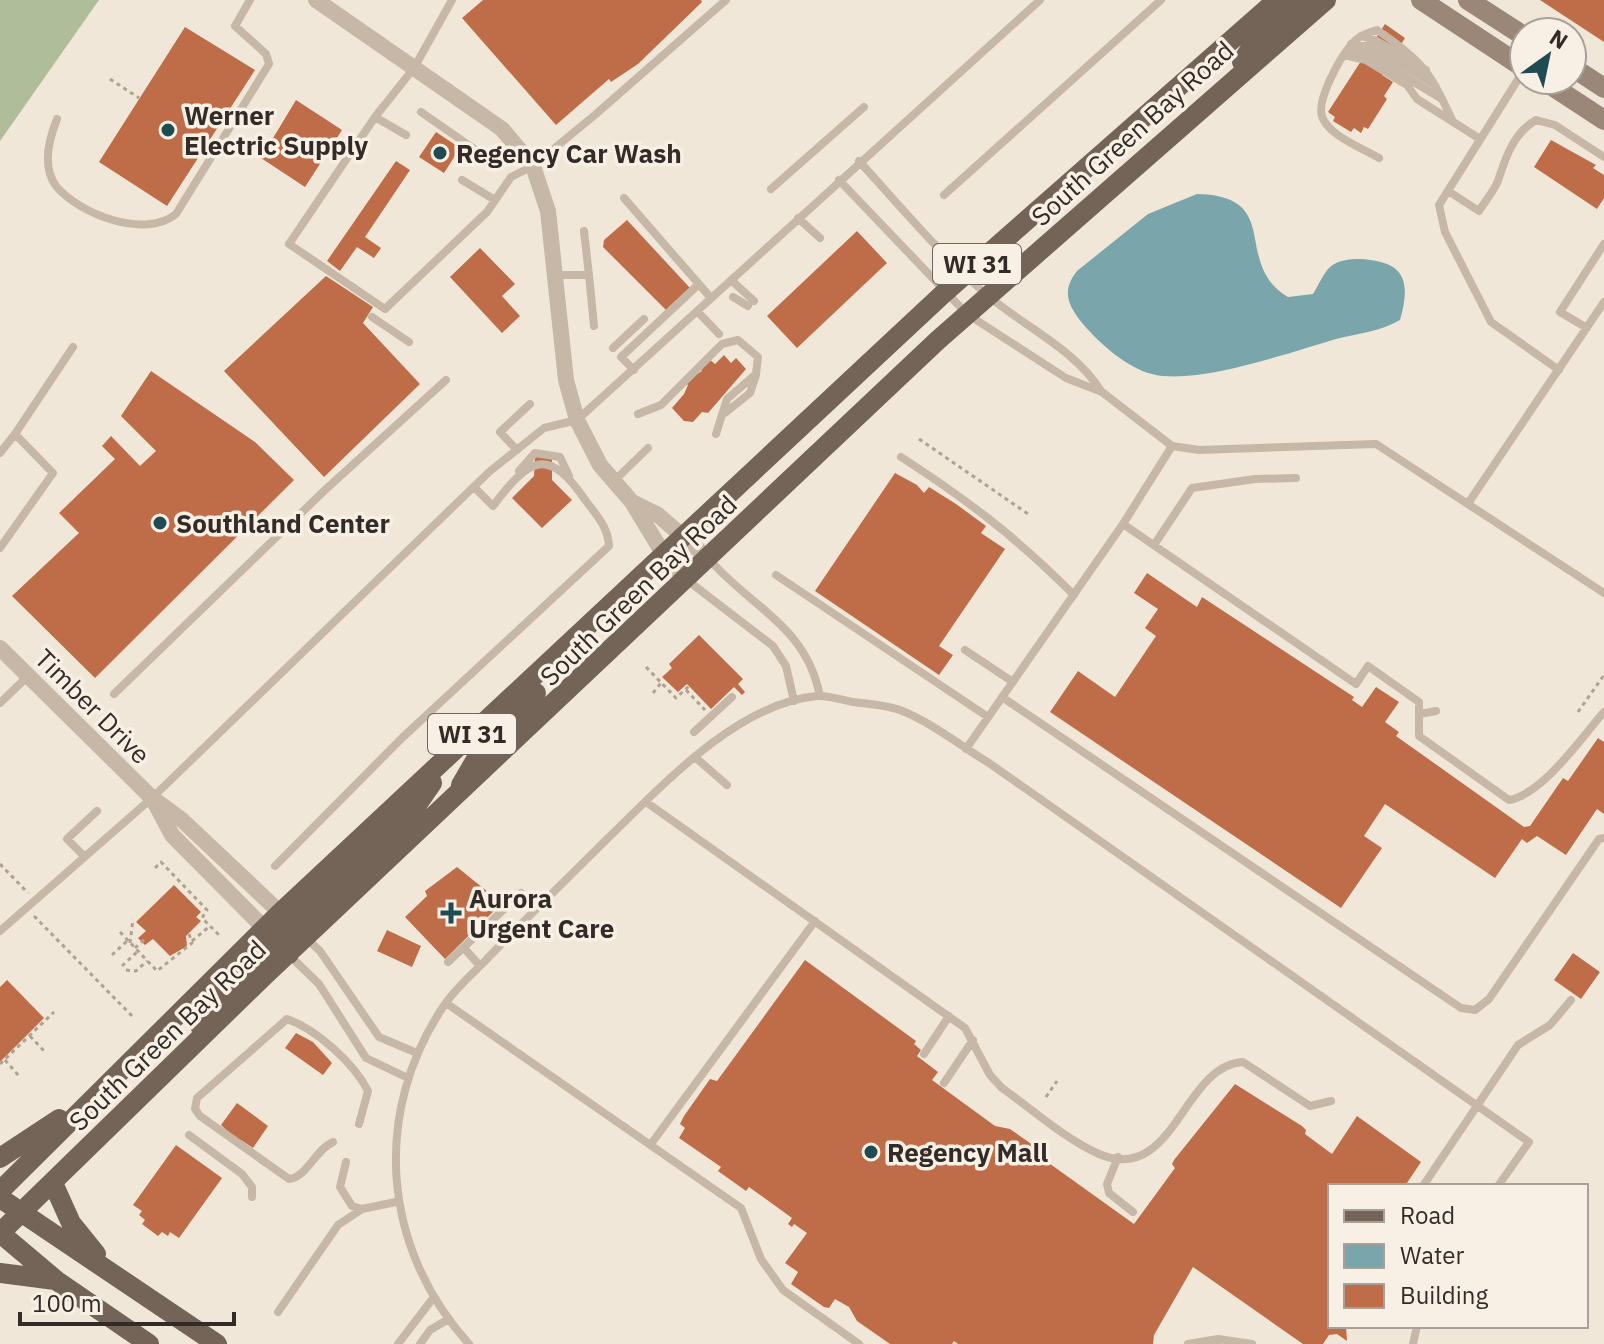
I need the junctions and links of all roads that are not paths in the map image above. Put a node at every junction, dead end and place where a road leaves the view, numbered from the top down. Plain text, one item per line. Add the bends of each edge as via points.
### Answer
1 (250, 0) edge
2 (316, 0) edge
3 (452, 0) edge
4 (726, 0) edge
5 (1040, 0) edge
6 (1161, 0) edge
7 (1277, 0) edge
8 (1302, 0) edge
9 (1326, 0) edge
10 (1421, 0) edge
11 (1468, 0) edge
12 (1508, 26) edge
13 (1348, 50) junction
14 (1508, 58) edge
15 (414, 68) junction
16 (1229, 83) junction
17 (1435, 85) junction
18 (1508, 94) edge
19 (1567, 96) edge
20 (1443, 100) junction
21 (864, 107) dead end
22 (421, 112) dead end
23 (375, 117) junction
24 (57, 119) dead end
25 (1604, 120) edge
26 (1453, 122) junction
27 (406, 135) dead end
28 (1480, 139) junction
29 (480, 153) dead end
30 (1604, 157) edge
31 (1379, 158) dead end
32 (859, 161) junction
33 (533, 166) junction
34 (462, 180) dead end
35 (839, 180) junction
36 (771, 189) dead end
37 (1448, 191) junction
38 (944, 195) dead end
39 (624, 198) dead end
40 (495, 200) junction
41 (798, 218) junction
42 (584, 231) dead end
43 (820, 238) dead end
44 (1604, 244) edge
45 (555, 275) junction
46 (589, 275) junction
47 (731, 280) junction
48 (699, 284) junction
49 (978, 286) junction
50 (733, 297) dead end
51 (948, 297) junction
52 (711, 298) junction
53 (1604, 302) edge
54 (697, 311) junction
55 (967, 314) junction
56 (372, 317) dead end
57 (644, 319) dead end
58 (594, 326) dead end
59 (1587, 328) junction
60 (719, 334) dead end
61 (409, 342) dead end
62 (73, 347) dead end
63 (613, 348) dead end
64 (634, 370) junction
65 (1559, 370) junction
66 (446, 380) dead end
67 (1102, 392) junction
68 (530, 404) dead end
69 (638, 414) dead end
70 (577, 420) junction
71 (845, 429) junction
72 (15, 434) junction
73 (716, 434) dead end
74 (1172, 446) junction
75 (648, 448) dead end
76 (517, 450) junction
77 (0, 453) edge
78 (901, 457) dead end
79 (1296, 478) dead end
80 (613, 482) junction
81 (474, 487) junction
82 (632, 502) junction
83 (1469, 502) junction
84 (1123, 524) junction
85 (689, 540) junction
86 (1154, 545) junction
87 (0, 548) edge
88 (667, 558) junction
89 (709, 559) junction
90 (776, 575) dead end
91 (687, 580) junction
92 (1604, 593) edge
93 (1074, 595) junction
94 (0, 648) edge
95 (965, 650) dead end
96 (28, 675) junction
97 (1013, 682) junction
98 (114, 694) dead end
99 (820, 696) junction
100 (732, 697) dead end
101 (1002, 697) junction
102 (794, 701) junction
103 (0, 703) edge
104 (1436, 711) dead end
105 (1604, 712) edge
106 (1419, 714) junction
107 (988, 717) junction
108 (694, 732) dead end
109 (966, 749) junction
110 (696, 758) junction
111 (727, 785) dead end
112 (152, 798) junction
113 (646, 802) junction
114 (449, 805) junction
115 (97, 811) dead end
116 (1604, 838) edge
117 (84, 856) junction
118 (275, 866) dead end
119 (521, 893) dead end
120 (815, 921) junction
121 (293, 926) junction
122 (0, 931) edge
123 (277, 941) junction
124 (464, 948) junction
125 (448, 962) dead end
126 (480, 966) junction
127 (1571, 1000) dead end
128 (446, 1003) junction
129 (949, 1016) junction
130 (973, 1040) junction
131 (417, 1053) junction
132 (924, 1054) dead end
133 (408, 1078) junction
134 (944, 1083) dead end
135 (99, 1092) junction
136 (1331, 1101) dead end
137 (1477, 1105) junction
138 (359, 1124) dead end
139 (189, 1135) dead end
140 (333, 1142) dead end
141 (651, 1144) junction
142 (1118, 1157) junction
143 (0, 1158) edge
144 (346, 1162) dead end
145 (53, 1183) junction
146 (1424, 1184) edge
147 (1499, 1184) edge
148 (0, 1191) edge
149 (252, 1197) dead end
150 (0, 1198) edge
151 (396, 1202) junction
152 (362, 1209) junction
153 (1133, 1212) dead end
154 (21, 1213) junction
155 (0, 1233) edge
156 (0, 1273) edge
157 (115, 1275) junction
158 (57, 1281) junction
159 (434, 1297) junction
160 (278, 1312) dead end
161 (447, 1320) junction
162 (1218, 1341) edge
163 (149, 1344) edge
164 (217, 1344) edge
165 (398, 1344) edge
166 (420, 1344) edge
167 (469, 1344) edge
168 (859, 1344) edge
169 (1188, 1344) edge
170 (1252, 1344) edge

1 - 24 lane via 235,26 266,54 269,64 176,214 164,224 114,219 73,201 55,184 48,162
2 - 15 street
3 - 15 lane
4 - 33 lane
5 - 32 lane
6 - 38 lane
7 - 49 main road, South Green Bay Road via 1122,136 1075,193 992,266
8 - 16 main road via 1259,35
9 - 16 main road, South Green Bay Road / WI 31
10 - 14 street
11 - 12 street
13 - 17 lane via 1370,46
13 - 17 lane via 1361,36 1377,30 1416,56
13 - 20 lane via 1366,53
13 - 26 lane via 1407,85 1417,99
13 - 31 lane via 1321,106 1322,118
15 - 23 lane
15 - 33 street via 502,129
16 - 49 main road, South Green Bay Road / WI 31
17 - 20 lane
18 - 28 lane
19 - 25 street
20 - 26 lane
21 - 36 lane
22 - 29 lane
23 - 27 lane
23 - 40 lane via 289,244 385,309
26 - 28 lane
28 - 37 lane
30 - 37 lane via 1555,125 1536,120 1501,162 1499,179 1479,211
32 - 35 lane
32 - 49 lane
33 - 40 lane via 511,177
33 - 45 street via 548,211
34 - 40 lane
35 - 41 lane
35 - 51 lane
37 - 65 lane via 1439,205 1445,232 1480,306 1491,322
39 - 48 lane
41 - 43 lane
41 - 47 lane
42 - 46 lane
44 - 59 lane via 1560,312
45 - 46 lane
45 - 70 street via 566,380
46 - 58 lane
47 - 50 lane via 751,304
47 - 52 lane
48 - 52 lane
48 - 64 lane via 621,357
49 - 51 main road
49 - 55 main road, South Green Bay Road / WI 31
49 - 67 lane via 1087,368
51 - 55 lane
51 - 71 main road via 862,389
51 - 85 main road, WI 31 via 849,382 808,435
52 - 54 lane
53 - 59 lane
54 - 60 lane
54 - 64 lane
55 - 67 lane via 1066,378
55 - 71 main road, South Green Bay Road / WI 31
56 - 61 lane
57 - 63 lane
59 - 65 lane
62 - 72 lane
64 - 70 lane
65 - 83 lane
66 - 98 lane
67 - 74 lane
68 - 76 lane via 500,432
69 - 73 lane via 661,405 730,340 738,340 758,357 756,374 727,399
70 - 76 lane via 544,428
70 - 80 street
71 - 89 main road, South Green Bay Road / WI 31
72 - 77 lane
72 - 87 lane via 53,473
74 - 83 lane via 1199,450 1376,444
74 - 84 lane
75 - 80 lane
76 - 81 lane
78 - 93 lane via 984,512
79 - 86 lane via 1192,488
80 - 82 street
81 - 112 lane
81 - 118 lane via 493,506 530,465 558,467 608,532 609,546 402,738
82 - 85 street
82 - 88 street
83 - 92 lane
84 - 86 lane
84 - 93 lane
85 - 88 main road
85 - 89 street
85 - 91 main road
86 - 106 lane via 1356,684 1368,666 1419,702
88 - 91 street
88 - 114 main road via 657,578 489,737
88 - 121 main road, South Green Bay Road / WI 31 via 458,747
89 - 91 main road, South Green Bay Road / WI 31
89 - 99 lane via 782,622 811,664
90 - 107 lane
91 - 102 lane via 773,646 786,666
91 - 114 main road, South Green Bay Road / WI 31
93 - 97 lane
94 - 96 street, Timber Drive
95 - 97 lane
96 - 103 lane
96 - 112 street, Timber Drive
97 - 101 lane
99 - 102 lane
99 - 109 lane via 900,710
100 - 108 lane
101 - 107 lane
101 - 116 lane via 1461,1008 1475,1010 1489,999
102 - 110 lane via 730,731
104 - 106 lane
105 - 106 lane via 1523,797 1509,800 1419,736
107 - 109 lane
109 - 137 lane
110 - 111 lane
110 - 113 lane
112 - 117 lane
112 - 121 street, Timber Drive
112 - 123 street, Timber Drive via 172,835
113 - 120 lane
113 - 126 lane
114 - 121 main road, South Green Bay Road / WI 31
115 - 117 lane via 67,839
117 - 122 lane
119 - 124 lane
120 - 129 lane
120 - 141 lane
121 - 123 main road, South Green Bay Road / WI 31
121 - 123 main road, South Green Bay Road / WI 31
121 - 131 lane via 320,951 379,1037
123 - 133 lane via 319,984 366,1058
123 - 135 main road, South Green Bay Road / WI 31
123 - 145 main road, South Green Bay Road / WI 31 via 163,1076
124 - 125 lane
124 - 126 lane
126 - 128 lane
127 - 137 lane via 1550,1025 1518,1045
128 - 131 lane
128 - 141 lane
129 - 130 lane
129 - 132 lane
130 - 134 lane
130 - 142 lane via 1002,1088 1076,1141
131 - 133 lane
133 - 151 lane via 399,1113
135 - 143 main road
135 - 148 main road, South Green Bay Road / WI 31
136 - 142 lane via 1310,1106 1243,1062 1230,1062 1205,1081 1152,1150
137 - 146 lane
137 - 147 lane via 1529,1142
138 - 140 lane via 368,1091 363,1081 336,1052 294,1021 281,1021 197,1098 200,1116 289,1179
139 - 149 lane via 242,1174
141 - 168 lane via 741,1208 761,1259 783,1290
142 - 153 lane via 1107,1184 1109,1193
144 - 152 lane via 340,1187 345,1199
145 - 154 main road, South Green Bay Road / WI 31
145 - 157 main road via 71,1223
150 - 154 main road
151 - 152 lane
151 - 159 lane
152 - 160 lane via 338,1225
154 - 155 main road, South Green Bay Road / WI 31
154 - 157 main road
155 - 158 main road
156 - 158 main road
157 - 164 main road
158 - 163 main road
159 - 161 lane
159 - 165 lane
161 - 166 lane
161 - 167 lane
162 - 169 lane
162 - 170 lane

